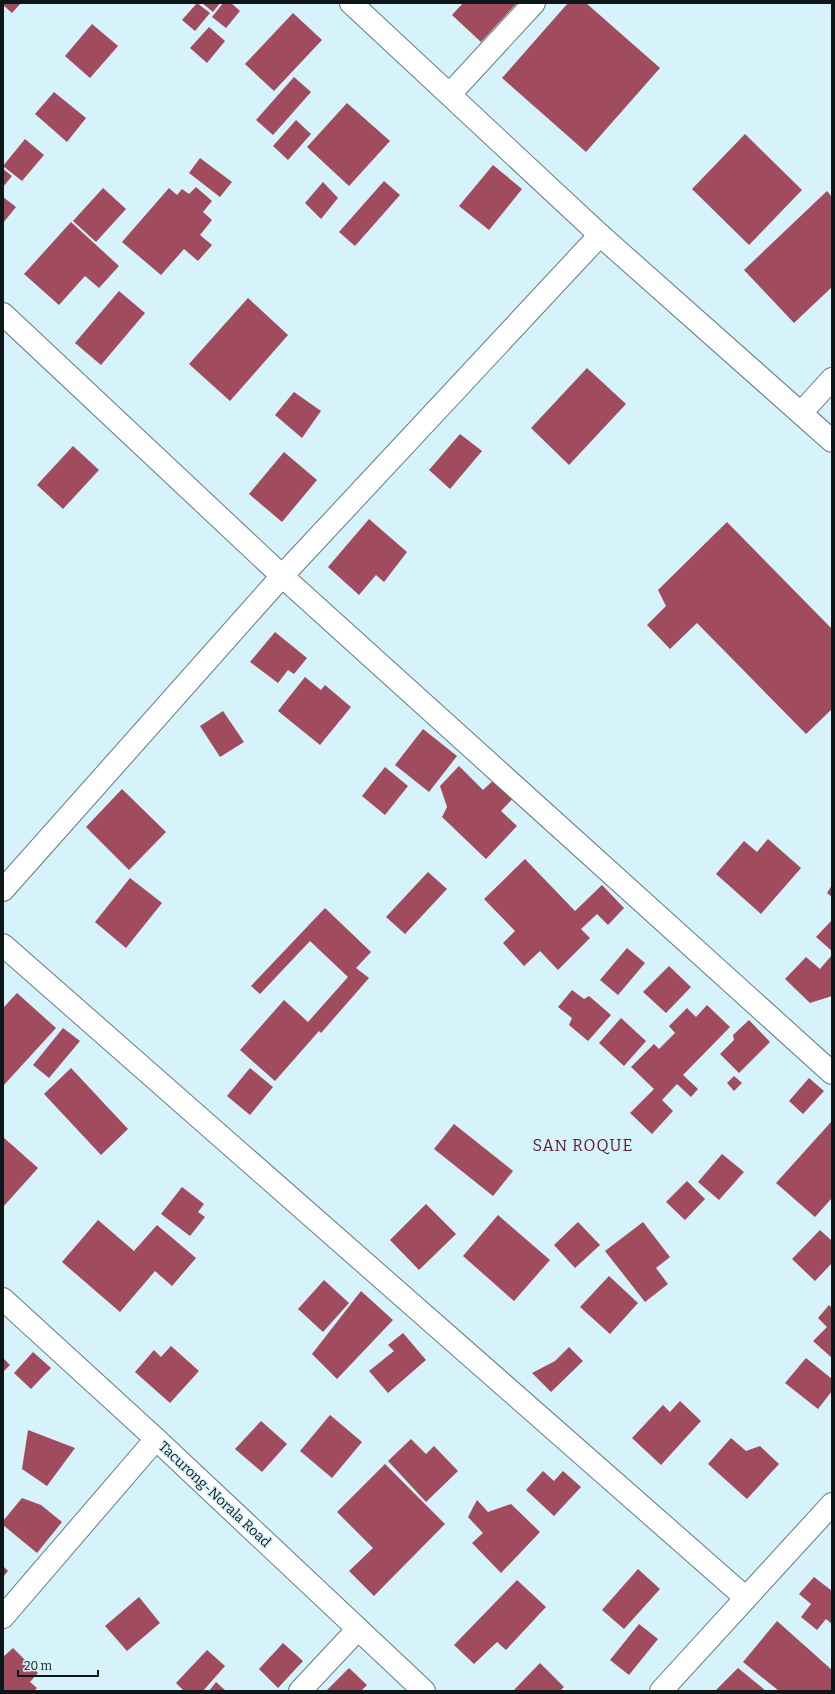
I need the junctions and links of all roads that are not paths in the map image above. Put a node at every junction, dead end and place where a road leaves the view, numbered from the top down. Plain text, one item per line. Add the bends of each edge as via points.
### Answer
1 (351, 3) edge
2 (534, 3) edge
3 (450, 94) junction
4 (600, 236) junction
5 (3, 314) edge
6 (832, 379) edge
7 (801, 413) junction
8 (832, 441) edge
9 (282, 576) junction
10 (3, 890) edge
11 (3, 945) edge
12 (828, 1062) edge
13 (3, 1299) edge
14 (156, 1439) junction
15 (832, 1504) edge
16 (746, 1598) junction
17 (3, 1617) edge
18 (358, 1629) junction
19 (300, 1691) edge
20 (424, 1691) edge
21 (661, 1691) edge

1 - 3 street
2 - 3 street
3 - 4 street
4 - 7 street
4 - 9 street
5 - 9 street
6 - 7 street
7 - 8 street
9 - 10 street
9 - 12 street
11 - 16 street
13 - 14 street, Tacurong-Norala Road
14 - 17 street
14 - 18 street, Tacurong-Norala Road
15 - 16 street
16 - 21 street
18 - 19 street
18 - 20 street, Tacurong-Norala Road

